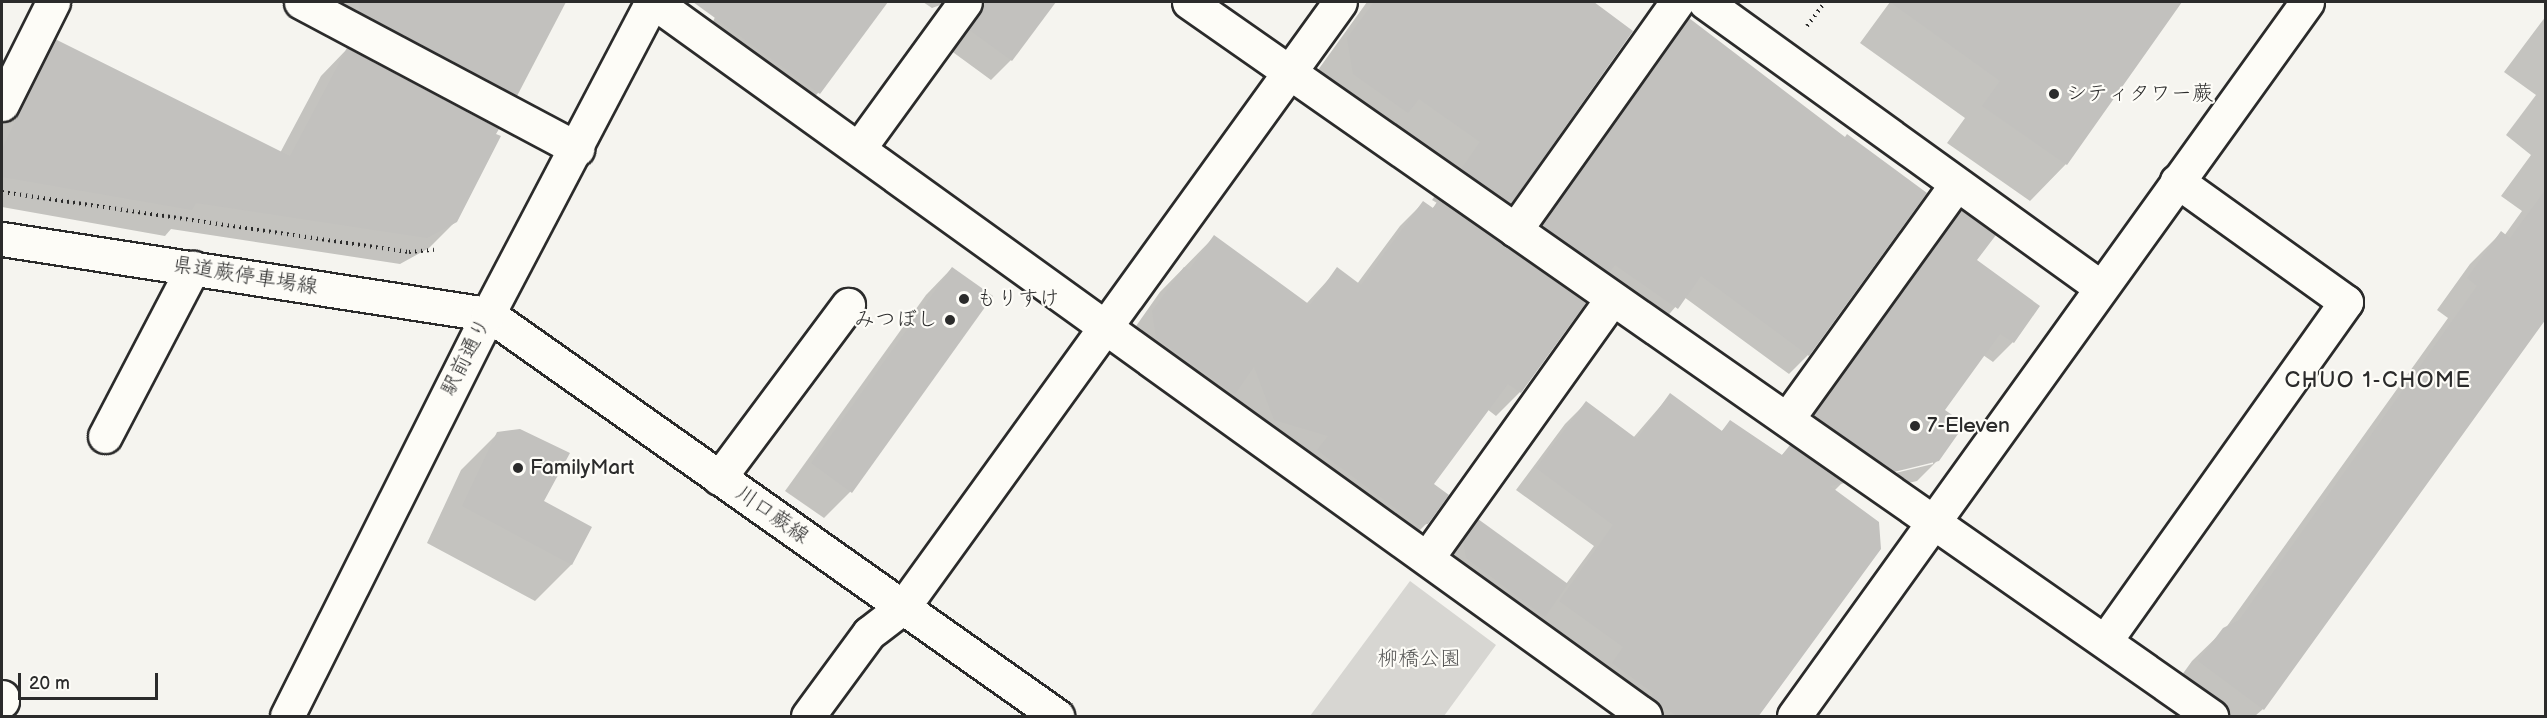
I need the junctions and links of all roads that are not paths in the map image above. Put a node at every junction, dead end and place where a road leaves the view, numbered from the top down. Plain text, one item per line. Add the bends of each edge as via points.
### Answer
1 (53, 2) edge
2 (653, 2) edge
3 (964, 2) edge
4 (1189, 2) edge
5 (1340, 2) edge
6 (1677, 2) edge
7 (1705, 2) edge
8 (2307, 2) edge
9 (316, 5) edge
10 (1290, 72) junction
11 (2, 104) edge
12 (859, 148) junction
13 (577, 149) junction
14 (2177, 182) junction
15 (1956, 185) junction
16 (1515, 230) junction
17 (2, 239) edge
18 (193, 268) junction
19 (2101, 288) junction
20 (1612, 299) junction
21 (848, 305) dead end
22 (488, 314) junction
23 (1105, 324) junction
24 (1786, 419) junction
25 (105, 436) dead end
26 (719, 478) junction
27 (1932, 524) junction
28 (1427, 558) junction
29 (903, 607) junction
30 (2105, 641) junction
31 (287, 717) edge
32 (808, 717) edge
33 (1057, 717) edge
34 (1645, 717) edge
35 (1794, 717) edge
36 (2211, 717) edge

1 - 11 street
2 - 12 street
2 - 13 street, 駅前通り
3 - 12 street
4 - 10 street
5 - 10 street
6 - 16 street
7 - 15 street
8 - 14 street
9 - 13 street
10 - 16 street
10 - 23 street
12 - 23 street
13 - 22 street, 駅前通り
14 - 19 street
14 - 30 street via 2346,302
15 - 19 street
15 - 24 street
16 - 20 street
17 - 18 street, 県道蕨停車場線
18 - 22 street, 県道蕨停車場線
18 - 25 street
19 - 27 street
20 - 24 street
20 - 28 street
21 - 26 street
22 - 26 street, 川口蕨線
22 - 31 street, 駅前通り
23 - 28 street
23 - 29 street
24 - 27 street
26 - 29 street, 川口蕨線
27 - 30 street
27 - 35 street
28 - 34 street
29 - 32 street via 869,633
29 - 33 street, 川口蕨線
30 - 36 street

